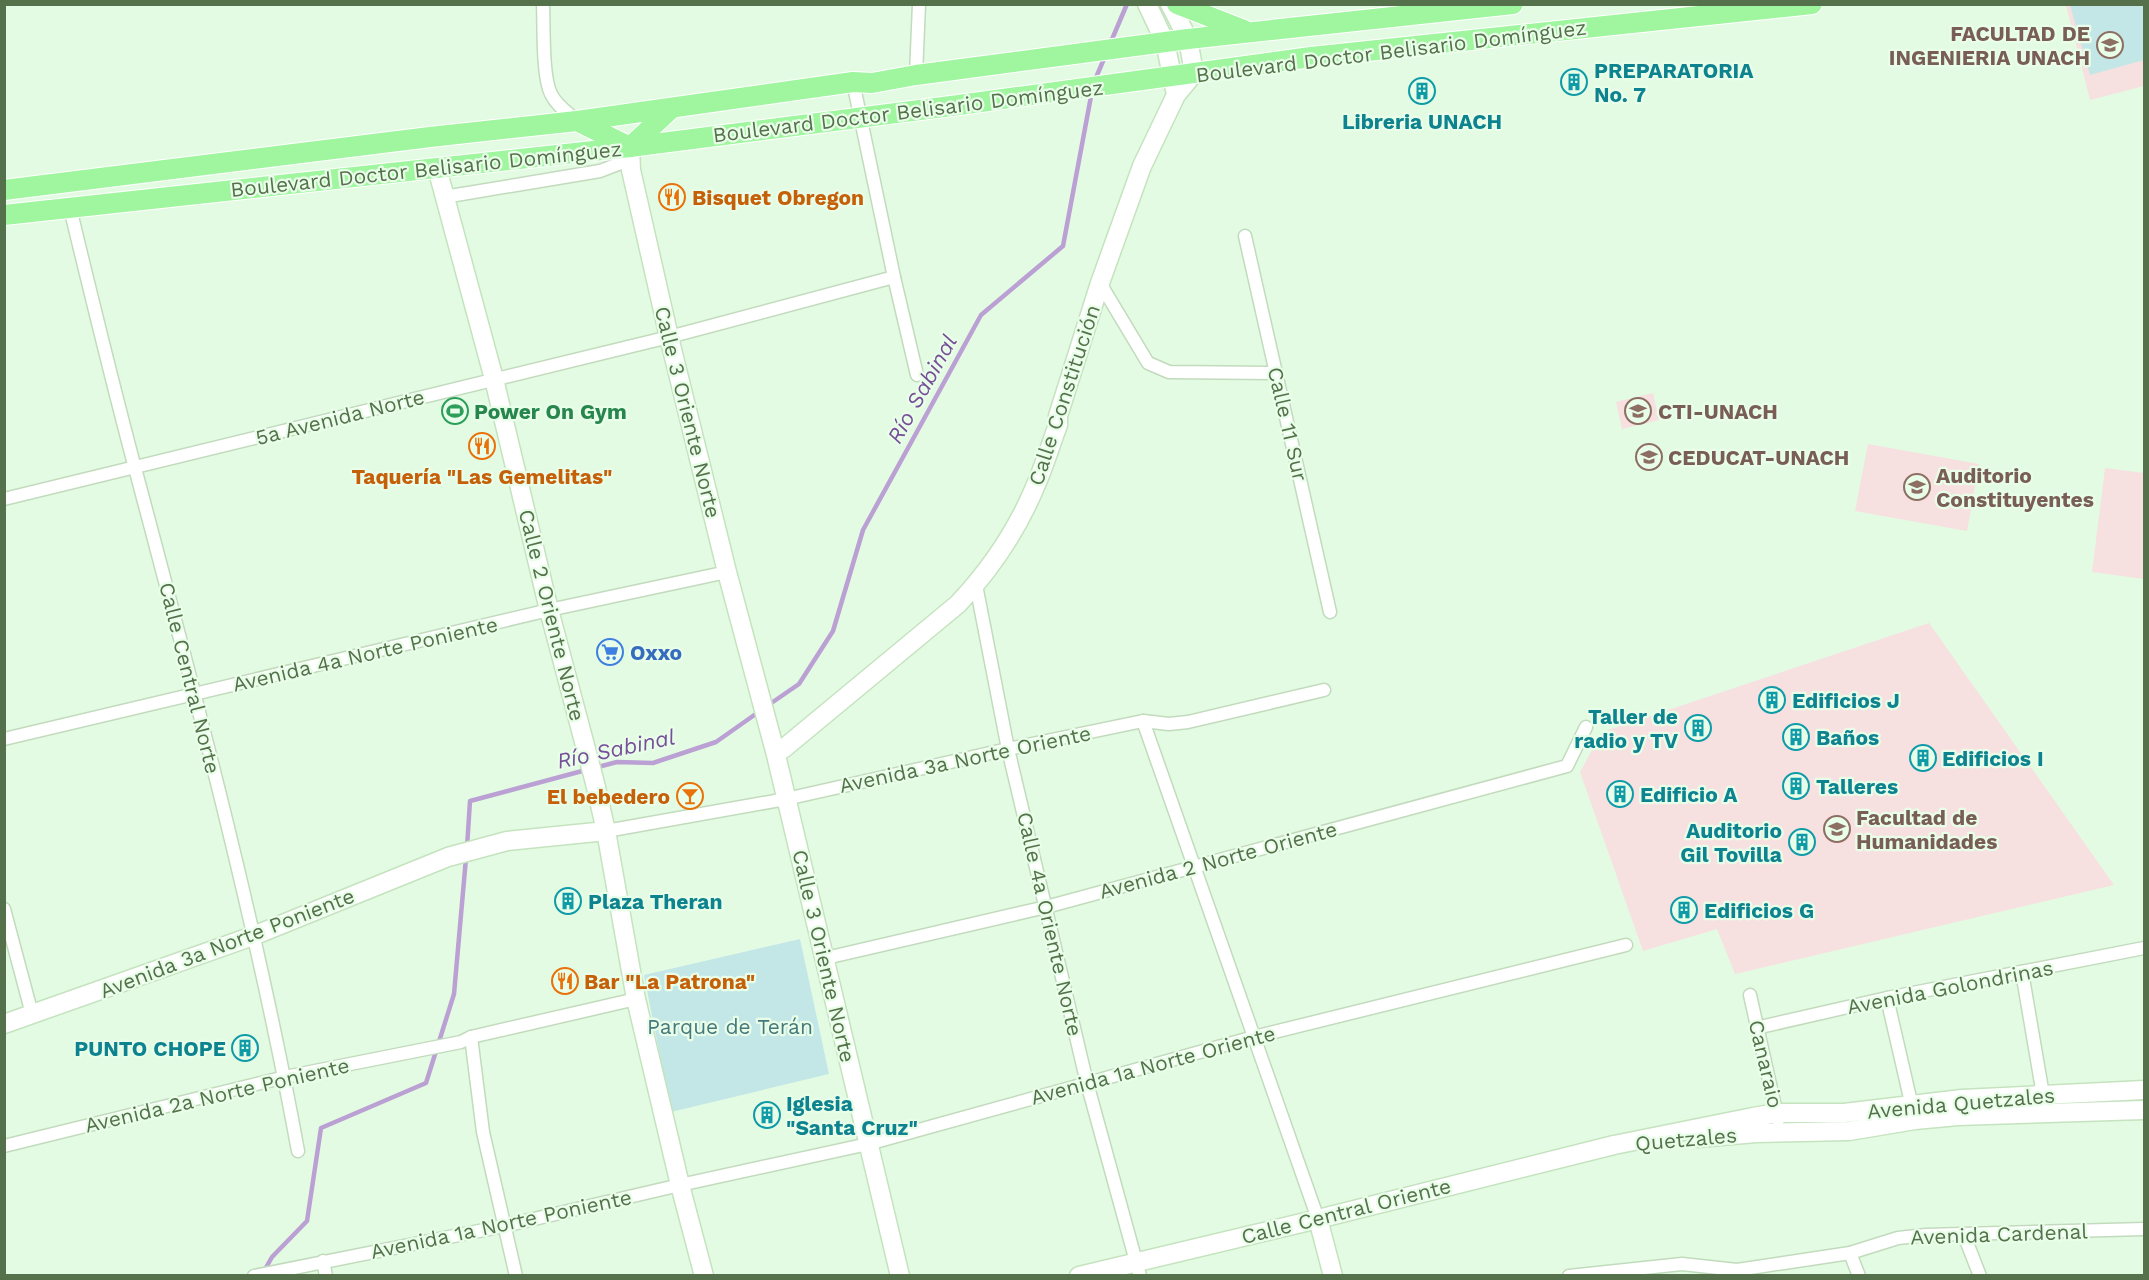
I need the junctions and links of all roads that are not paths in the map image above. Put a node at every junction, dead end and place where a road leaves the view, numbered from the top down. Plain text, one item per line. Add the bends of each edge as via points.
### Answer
1 (543, 4) edge
2 (919, 4) edge
3 (1147, 4) edge
4 (1170, 4) edge
5 (1177, 4) edge
6 (1513, 4) edge
7 (1812, 4) edge
8 (1250, 32) junction
9 (1188, 39) junction
10 (1166, 42) junction
11 (1194, 73) junction
12 (916, 75) junction
13 (853, 82) junction
14 (1174, 86) junction
15 (672, 108) junction
16 (861, 117) junction
17 (577, 121) junction
18 (630, 147) junction
19 (437, 168) junction
20 (4, 190) edge
21 (444, 197) junction
22 (70, 208) junction
23 (4, 215) edge
24 (1245, 236) dead end
25 (894, 277) junction
26 (1100, 283) junction
27 (669, 337) junction
28 (1277, 373) junction
29 (917, 375) dead end
30 (494, 379) junction
31 (135, 466) junction
32 (4, 499) edge
33 (727, 572) junction
34 (976, 585) junction
35 (549, 610) junction
36 (1330, 612) dead end
37 (1324, 690) dead end
38 (196, 694) junction
39 (1143, 721) junction
40 (1586, 727) dead end
41 (4, 739) edge
42 (778, 745) junction
43 (1008, 749) junction
44 (786, 799) junction
45 (606, 831) junction
46 (1192, 866) junction
47 (1046, 907) junction
48 (4, 909) edge
49 (253, 936) junction
50 (1626, 945) dead end
51 (2145, 948) edge
52 (826, 958) junction
53 (2022, 972) junction
54 (1750, 995) dead end
55 (1887, 998) junction
56 (636, 999) junction
57 (32, 1014) junction
58 (4, 1024) edge
59 (1756, 1028) junction
60 (1254, 1037) junction
61 (466, 1039) junction
62 (285, 1077) junction
63 (1087, 1083) junction
64 (2145, 1090) edge
65 (2043, 1095) junction
66 (2145, 1110) edge
67 (1913, 1112) junction
68 (1777, 1113) junction
69 (1780, 1133) junction
70 (868, 1144) junction
71 (1614, 1145) junction
72 (4, 1146) edge
73 (298, 1151) dead end
74 (680, 1185) junction
75 (1318, 1219) junction
76 (504, 1226) junction
77 (2145, 1229) edge
78 (1964, 1235) junction
79 (1850, 1253) junction
80 (323, 1261) junction
81 (1138, 1268) edge
82 (1616, 1273) edge
83 (1738, 1273) edge
84 (254, 1275) edge
85 (326, 1275) edge
86 (516, 1275) edge
87 (704, 1275) edge
88 (900, 1275) edge
89 (1079, 1275) edge
90 (1333, 1275) edge
91 (1569, 1275) edge
92 (1859, 1275) edge
93 (1980, 1275) edge

1 - 17 street via 550,93
2 - 12 street
3 - 10 main road
4 - 9 main road
5 - 8 main road
6 - 8 main road, Boulevard Doctor Belisario Domínguez
7 - 11 main road, Boulevard Doctor Belisario Domínguez via 1323,55
8 - 9 main road, Boulevard Doctor Belisario Domínguez
9 - 10 main road, Boulevard Doctor Belisario Domínguez
9 - 11 main road
10 - 12 main road, Boulevard Doctor Belisario Domínguez
10 - 14 main road
11 - 14 main road, Boulevard Doctor Belisario Domínguez
12 - 13 main road, Boulevard Doctor Belisario Domínguez via 872,83
13 - 15 main road, Boulevard Doctor Belisario Domínguez
13 - 16 street
14 - 16 main road, Boulevard Doctor Belisario Domínguez via 1151,80
14 - 26 main road, Calle Constitución
15 - 17 main road, Boulevard Doctor Belisario Domínguez
15 - 18 main road
16 - 18 main road, Boulevard Doctor Belisario Domínguez
16 - 25 street
17 - 18 main road
17 - 20 main road, Boulevard Doctor Belisario Domínguez
18 - 19 main road, Boulevard Doctor Belisario Domínguez
18 - 21 street via 621,162 600,171
18 - 27 main road, Calle 3 Oriente Norte via 631,170
19 - 21 main road, Calle 2 Oriente Norte
19 - 22 main road, Boulevard Doctor Belisario Domínguez
21 - 30 main road, Calle 2 Oriente Norte
22 - 23 main road, Boulevard Doctor Belisario Domínguez
22 - 31 street, Calle Central Norte
24 - 28 street, Calle 11 Sur
25 - 27 street, 5a Avenida Norte
25 - 29 street
26 - 28 street via 1148,363 1168,372
26 - 34 main road, Calle Constitución via 1058,426 1035,487 1009,538
27 - 30 street, 5a Avenida Norte
27 - 33 main road, Calle 3 Oriente Norte
28 - 36 street, Calle 11 Sur
30 - 31 street, 5a Avenida Norte
30 - 35 main road, Calle 2 Oriente Norte
31 - 32 street, 5a Avenida Norte
31 - 38 street, Calle Central Norte
33 - 35 street, Avenida 4a Norte Poniente
33 - 42 main road, Calle 3 Oriente Norte via 754,676
34 - 42 main road, Calle Constitución via 958,604
34 - 43 street, Calle 4a Oriente Norte
35 - 38 street, Avenida 4a Norte Poniente
35 - 45 main road, Calle 2 Oriente Norte
37 - 39 street, Avenida 3a Norte Oriente via 1188,722
38 - 41 street, Avenida 4a Norte Poniente
38 - 49 street, Calle Central Norte
39 - 43 street, Avenida 3a Norte Oriente
39 - 46 street
40 - 46 street, Avenida 2 Norte Oriente via 1567,766
42 - 44 main road, Calle 3 Oriente Norte
43 - 44 street, Avenida 3a Norte Oriente
43 - 47 street, Calle 4a Oriente Norte
44 - 45 street, Avenida 3a Norte Oriente
44 - 52 main road, Calle 3 Oriente Norte
45 - 49 main road, Avenida 3a Norte Poniente via 507,841 448,857
45 - 56 main road, Calle 2 Oriente Norte
46 - 47 street, Avenida 2 Norte Oriente
46 - 60 street
47 - 52 street, Avenida 2 Norte Oriente
47 - 63 street, Calle 4a Oriente Norte
48 - 57 street
49 - 57 main road, Avenida 3a Norte Poniente
49 - 62 street, Calle Central Norte
50 - 60 street, Avenida 1a Norte Oriente
51 - 53 street, Avenida Golondrinas
52 - 70 main road, Calle 3 Oriente Norte
53 - 55 street, Avenida Golondrinas
53 - 65 street
54 - 59 street, Canaraio
55 - 59 street, Avenida Golondrinas
55 - 67 street
56 - 61 street
56 - 74 main road, Calle 2 Oriente Norte
57 - 58 main road, Avenida 3a Norte Poniente
59 - 68 street, Canaraio
60 - 63 street, Avenida 1a Norte Oriente
60 - 75 street
61 - 62 street, Avenida 2a Norte Poniente
61 - 76 street
62 - 72 street, Avenida 2a Norte Poniente
62 - 73 street, Calle Central Norte
63 - 70 street, Avenida 1a Norte Oriente
63 - 81 street, Calle 4a Oriente Norte
64 - 65 main road, Avenida Quetzales
65 - 67 main road, Avenida Quetzales via 1962,1099
66 - 67 main road, Avenida Quetzales via 1958,1116
67 - 68 main road, Avenida Quetzales
67 - 69 main road, Avenida Quetzales via 1849,1131
68 - 69 street, Canaraio
68 - 71 main road, Quetzales
69 - 71 main road, Quetzales
70 - 74 street, Avenida 1a Norte Oriente
70 - 88 main road, Calle 3 Oriente Norte
71 - 75 main road, Calle Central Oriente
74 - 76 street, Avenida 1a Norte Poniente
74 - 87 main road, Calle 2 Oriente Norte
75 - 81 main road, Calle Central Oriente
75 - 90 main road
76 - 80 street, Avenida 1a Norte Poniente
76 - 86 street
77 - 78 street, Avenida Cardenal
78 - 79 street, Avenida Cardenal via 1898,1238
78 - 93 street
79 - 83 street, Avenida Cardenal
79 - 92 street
80 - 84 street, Avenida 1a Norte Poniente
80 - 85 street
81 - 89 main road, Calle Central Oriente
82 - 83 street, Avenida Cardenal via 1682,1264
82 - 91 street, Avenida Cardenal

